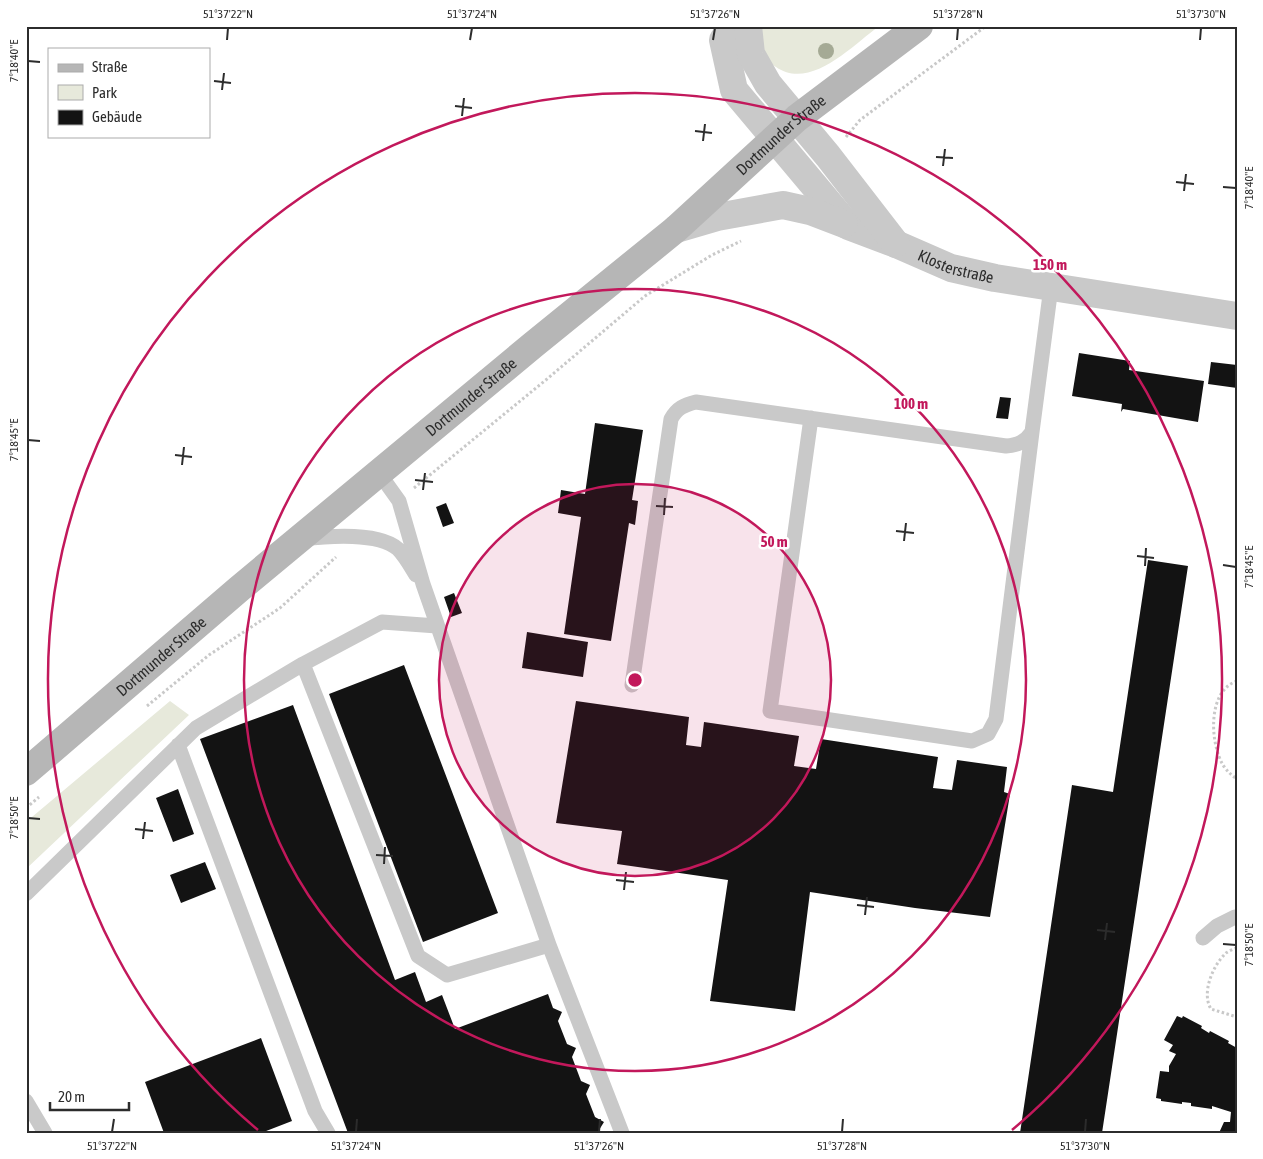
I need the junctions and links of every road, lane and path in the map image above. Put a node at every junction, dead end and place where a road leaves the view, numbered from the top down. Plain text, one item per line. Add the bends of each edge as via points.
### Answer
1 (734, 26) edge
2 (748, 26) edge
3 (919, 26) edge
4 (986, 26) edge
5 (797, 118) junction
6 (775, 138) junction
7 (828, 156) junction
8 (848, 226) junction
9 (676, 229) junction
10 (744, 240) dead end
11 (896, 244) junction
12 (1051, 287) junction
13 (1237, 316) edge
14 (811, 418) junction
15 (1032, 432) junction
16 (379, 474) junction
17 (399, 501) junction
18 (358, 538) junction
19 (299, 539) junction
20 (423, 584) junction
21 (437, 626) junction
22 (303, 664) junction
23 (1237, 681) edge
24 (632, 684) dead end
25 (140, 712) dead end
26 (178, 745) junction
27 (26, 772) edge
28 (1237, 779) edge
29 (42, 795) dead end
30 (26, 808) edge
31 (26, 894) edge
32 (1237, 918) edge
33 (1204, 938) dead end
34 (549, 945) junction
35 (1237, 948) edge
36 (1237, 1017) edge
37 (26, 1101) edge
38 (45, 1133) edge
39 (328, 1133) edge
40 (622, 1133) edge

1 - 6 street via 723,40 734,90
2 - 5 street, Klosterstraße via 750,54 768,84
3 - 5 main road, Dortmunder Straße
4 - 7 path via 860,120
5 - 6 main road, Dortmunder Straße
5 - 7 street, Klosterstraße
6 - 8 street
6 - 9 main road, Dortmunder Straße
7 - 11 street, Klosterstraße
8 - 9 street via 810,211 783,205 717,217
8 - 11 street
9 - 16 main road, Dortmunder Straße
10 - 17 path via 712,255 645,296
11 - 12 street, Klosterstraße via 951,268
12 - 13 street, Klosterstraße
12 - 15 lane
14 - 15 lane via 1006,446 1018,444
14 - 15 lane via 770,711 972,741 988,734 996,719
14 - 24 lane via 696,402 676,410 671,420
16 - 17 lane
16 - 19 main road, Dortmunder Straße
17 - 20 lane
18 - 19 lane
18 - 20 lane via 381,540 398,549
18 - 25 path via 280,608 209,655
19 - 27 main road, Dortmunder Straße
20 - 21 lane
21 - 22 lane via 382,622
21 - 34 lane
22 - 26 lane via 196,728
22 - 34 lane via 418,956 447,975
23 - 28 path via 1220,694 1214,732 1222,764
26 - 31 lane
26 - 39 lane via 315,1111
29 - 30 path
32 - 33 lane via 1217,926
34 - 40 lane
35 - 36 path via 1226,953 1215,967 1207,1003 1210,1009
37 - 38 lane

